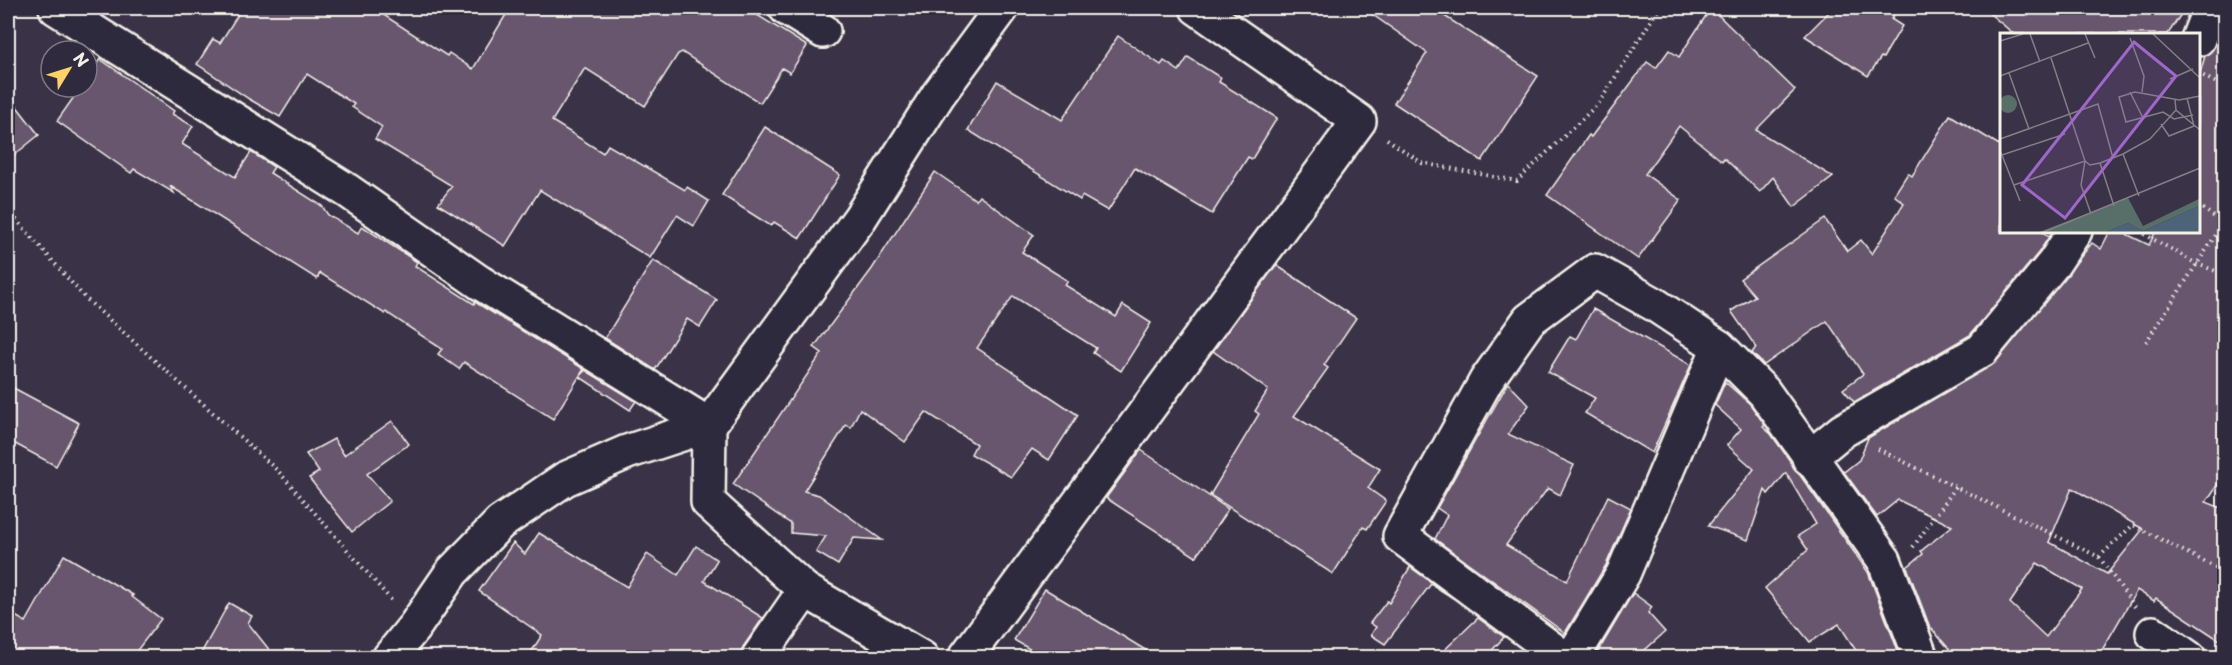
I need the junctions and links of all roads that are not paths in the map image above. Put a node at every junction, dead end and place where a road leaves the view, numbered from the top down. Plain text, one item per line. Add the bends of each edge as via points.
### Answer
1 (56, 8) edge
2 (786, 8) edge
3 (1002, 8) edge
4 (1197, 8) edge
5 (2210, 8) edge
6 (823, 31) dead end
7 (2199, 36) edge
8 (2074, 232) edge
9 (1719, 347) junction
10 (709, 425) junction
11 (1809, 458) junction
12 (805, 590) junction
13 (2153, 633) road end
14 (389, 657) edge
15 (758, 657) edge
16 (922, 657) edge
17 (965, 657) edge
18 (1564, 657) edge
19 (1572, 657) edge
20 (1921, 657) edge
21 (2189, 657) edge

1 - 10 street via 348,191 479,282
2 - 6 street
3 - 10 street via 938,95 860,218
4 - 17 street via 1359,121
5 - 7 street
8 - 11 street via 2054,263 1982,350 1842,431
9 - 11 street via 1764,392
9 - 18 street via 1595,271 1529,320 1486,381 1400,536
9 - 19 street via 1623,574
10 - 12 street via 708,502
10 - 14 street via 627,452 565,479 500,523 452,572
11 - 20 street via 1884,560
12 - 15 street
12 - 16 street
13 - 21 street

